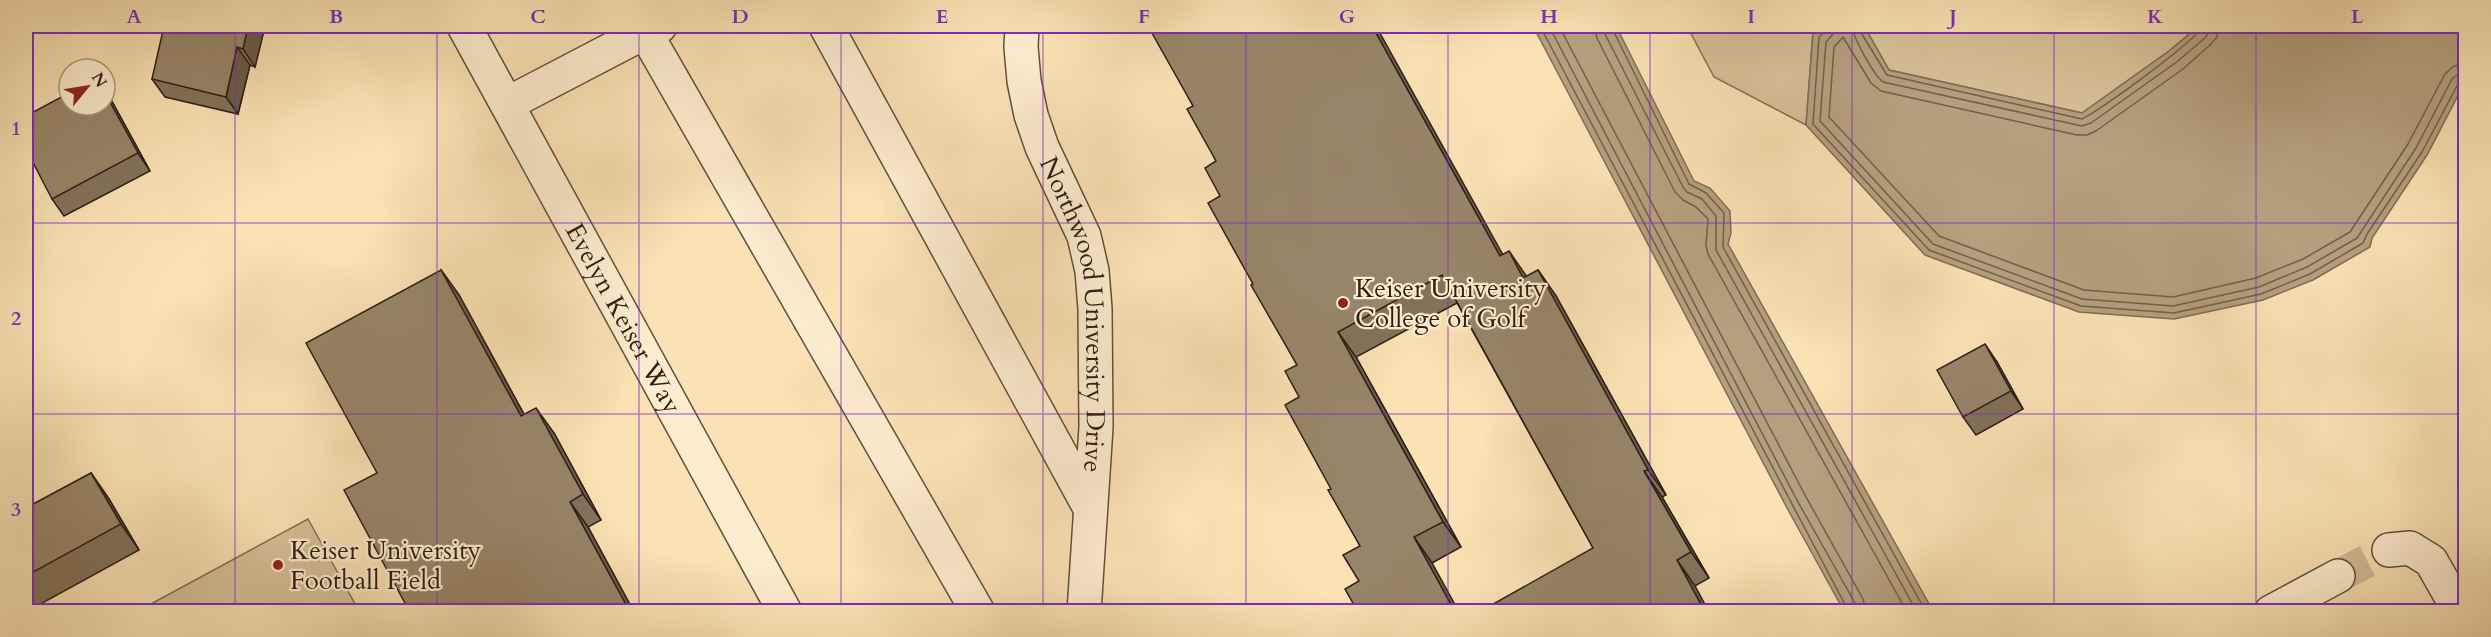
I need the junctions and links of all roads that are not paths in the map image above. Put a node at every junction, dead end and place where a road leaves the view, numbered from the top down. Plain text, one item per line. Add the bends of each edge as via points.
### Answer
1 (464, 26) edge
2 (826, 26) edge
3 (1022, 26) edge
4 (653, 28) edge
5 (507, 104) junction
6 (1089, 508) junction
7 (2389, 550) tunnel mouth
8 (2338, 576) tunnel mouth
9 (785, 612) edge
10 (978, 612) edge
11 (1084, 612) edge
12 (2271, 612) edge
13 (2460, 612) edge

1 - 5 street, Evelyn Keiser Way
2 - 6 street
3 - 6 street, Northwood University Drive via 1024,81 1031,115 1084,236 1092,271 1096,427
4 - 5 street
4 - 10 street
5 - 9 street, Evelyn Keiser Way
6 - 11 street, Northwood University Drive
7 - 13 street via 2410,548 2431,561
8 - 12 street

